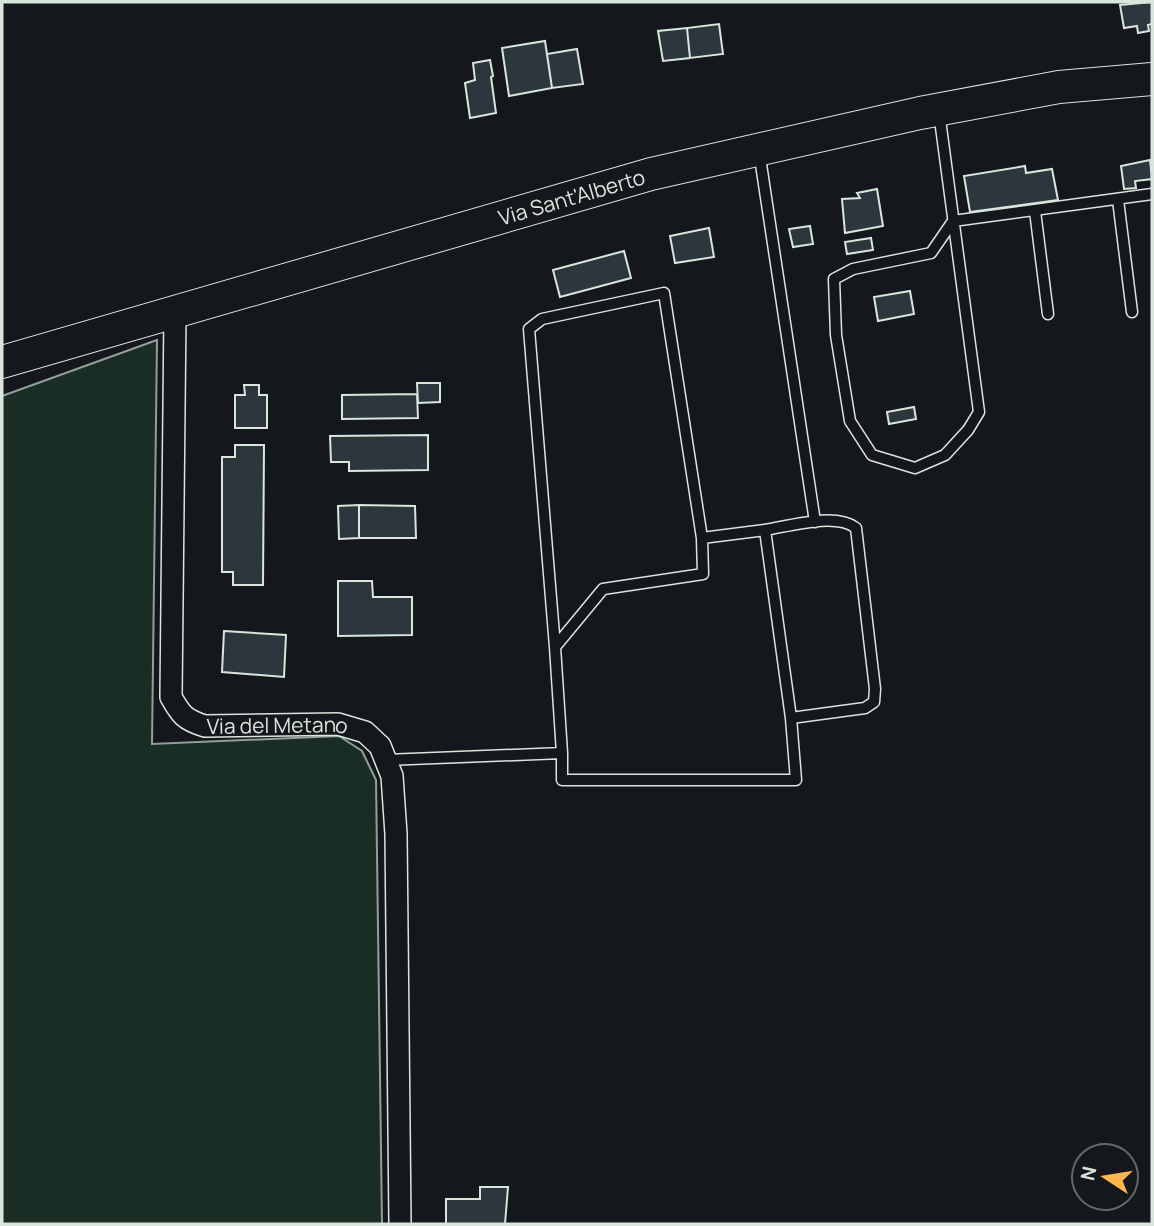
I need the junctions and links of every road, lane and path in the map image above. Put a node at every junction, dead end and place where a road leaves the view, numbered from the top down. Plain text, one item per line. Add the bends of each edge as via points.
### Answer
1 (1152, 79) edge
2 (939, 109) junction
3 (759, 149) junction
4 (1152, 194) edge
5 (1118, 200) junction
6 (1035, 211) junction
7 (953, 221) junction
8 (175, 312) junction
9 (1132, 312) dead end
10 (1048, 314) dead end
11 (2, 362) edge
12 (815, 522) junction
13 (765, 530) junction
14 (702, 538) junction
15 (555, 647) junction
16 (791, 718) junction
17 (562, 753) junction
18 (385, 761) junction
19 (400, 1224) edge

1 - 2 main road, Via Sant'Alberto via 1059,87
2 - 3 main road, Via Sant'Alberto
2 - 7 lane
3 - 8 main road, Via Sant'Alberto via 652,174
3 - 12 lane
4 - 5 lane
5 - 6 lane
5 - 9 lane
6 - 7 lane
6 - 10 lane
7 - 7 lane via 979,412 945,455 915,468 872,455 850,421 836,335 834,279 853,269 931,253
8 - 11 main road, Via Sant'Alberto
8 - 18 street, Via del Metano via 172,697 189,721 205,726 338,724 365,732 380,746
12 - 13 lane
12 - 16 lane via 834,519 856,528 874,702 865,708
13 - 14 lane
13 - 16 lane
14 - 15 lane via 703,574 603,589
14 - 15 lane via 664,293 542,319 529,330
15 - 17 lane
16 - 17 lane via 796,780 562,780
17 - 18 lane
18 - 19 street, Via del Metano via 392,776 396,834

